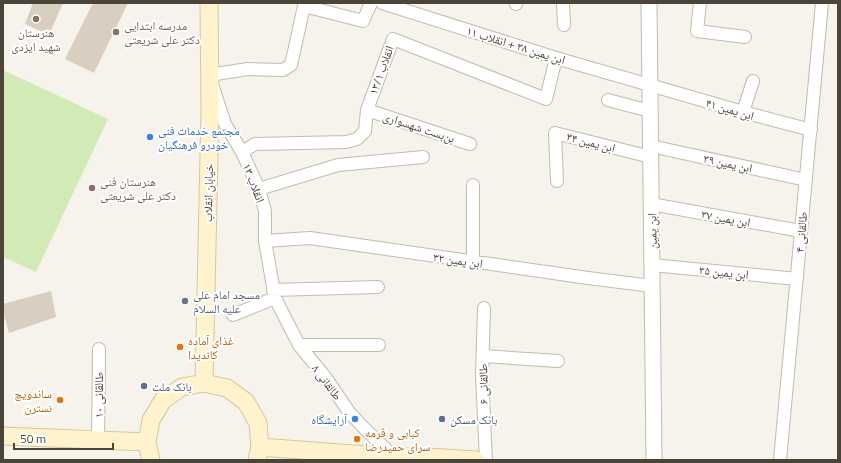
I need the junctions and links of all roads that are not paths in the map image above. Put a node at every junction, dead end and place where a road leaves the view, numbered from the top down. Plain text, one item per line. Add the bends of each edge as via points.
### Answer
1 (208, 3) edge
2 (371, 3) edge
3 (382, 3) edge
4 (563, 3) edge
5 (649, 3) edge
6 (700, 3) edge
7 (822, 3) edge
8 (564, 25) dead end
9 (745, 37) dead end
10 (556, 58) junction
11 (209, 75) junction
12 (753, 81) dead end
13 (650, 86) junction
14 (608, 100) dead end
15 (367, 110) junction
16 (650, 111) junction
17 (743, 112) junction
18 (810, 130) junction
19 (470, 144) dead end
20 (242, 152) junction
21 (651, 152) junction
22 (423, 157) dead end
23 (806, 180) junction
24 (557, 181) dead end
25 (473, 185) dead end
26 (259, 189) junction
27 (651, 204) junction
28 (801, 231) junction
29 (264, 241) junction
30 (473, 262) junction
31 (652, 265) junction
32 (797, 279) junction
33 (652, 286) junction
34 (378, 287) dead end
35 (274, 294) junction
36 (484, 308) dead end
37 (233, 314) dead end
38 (298, 345) junction
39 (379, 345) dead end
40 (99, 349) dead end
41 (483, 356) junction
42 (558, 361) dead end
43 (204, 383) junction
44 (3, 436) edge
45 (98, 440) junction
46 (147, 442) junction
47 (258, 453) edge
48 (304, 455) edge
49 (340, 456) edge
50 (394, 457) junction
51 (428, 458) edge
52 (152, 460) edge
53 (476, 460) edge
54 (486, 460) edge
55 (654, 460) edge
56 (780, 460) edge

1 - 11 main road, خیابان انقلاب
2 - 11 street via 363,21 304,6 291,65 283,70 248,70
3 - 10 street, ابن یمین ۳۸ + انقلاب ۱۱
4 - 8 street
5 - 13 street, ابن یمین
6 - 9 street via 697,31
7 - 18 street, طالقانی ۴
10 - 13 street, ابن یمین ۳۸ + انقلاب ۱۱
10 - 15 street, انقلاب ۱۳/۱ via 546,99 393,39
11 - 20 street, انقلاب ۱۳ via 225,124
11 - 43 main road, خیابان انقلاب
12 - 17 street
13 - 16 street, ابن یمین
13 - 17 street, ابن یمین ۴۱
14 - 16 street
15 - 19 street, بن‌بست شهسواری
15 - 20 street, انقلاب ۱۳/۱ via 365,131 357,139 346,142 255,144
16 - 21 street, ابن یمین
17 - 18 street, ابن یمین ۴۱
18 - 23 street, طالقانی ۴
20 - 26 street, انقلاب ۱۳
21 - 23 street, ابن یمین ۳۹
21 - 24 street, ابن یمین ۳۴ via 555,133
21 - 27 street, ابن یمین
22 - 26 street via 338,165
23 - 28 street, طالقانی ۴
25 - 30 street
26 - 29 street, انقلاب ۱۳ via 265,212
27 - 28 street, ابن یمین ۳۷
27 - 31 street, ابن یمین
28 - 32 street, طالقانی ۴
29 - 30 street, ابن یمین ۳۲ via 310,238
29 - 35 street, انقلاب ۱۳
30 - 33 street, ابن یمین ۳۲
31 - 32 street, ابن یمین ۳۵
31 - 33 street, ابن یمین
32 - 56 street, طالقانی ۴
33 - 55 street, ابن یمین
34 - 35 street
35 - 37 street
35 - 38 street, طالقانی ۸
36 - 41 street, طالقانی ۶
38 - 39 street
38 - 50 street, طالقانی ۸ via 326,378 349,412
40 - 45 street, طالقانی ۱۰
41 - 42 street
41 - 54 street, طالقانی ۶
43 - 46 main road via 182,387 163,400 151,420
43 - 47 main road via 227,388 246,402 258,423
44 - 45 main road
45 - 46 main road
46 - 52 main road
47 - 48 main road
48 - 49 main road
49 - 50 main road
50 - 51 main road
51 - 53 main road

